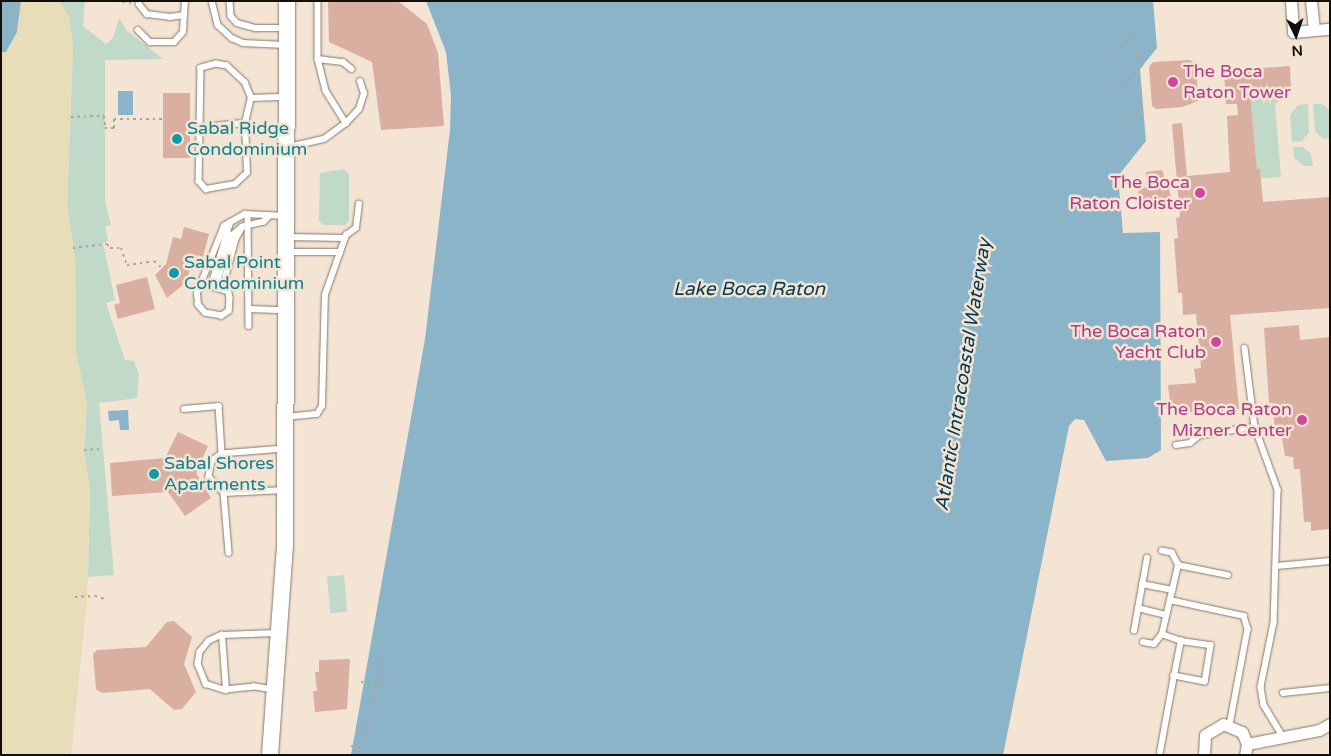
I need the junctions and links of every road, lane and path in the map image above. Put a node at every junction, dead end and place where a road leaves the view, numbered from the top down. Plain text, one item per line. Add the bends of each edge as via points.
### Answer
1 (116, 1) edge
2 (185, 1) edge
3 (212, 1) edge
4 (230, 1) edge
5 (287, 1) edge
6 (318, 1) edge
7 (1291, 1) edge
8 (1311, 1) edge
9 (139, 4) joint
10 (184, 15) junction
11 (287, 28) junction
12 (1330, 29) edge
13 (138, 30) dead end
14 (1314, 30) junction
15 (287, 45) junction
16 (1113, 58) dead end
17 (318, 59) junction
18 (352, 69) dead end
19 (360, 82) dead end
20 (1117, 94) dead end
21 (287, 97) junction
22 (251, 98) junction
23 (1143, 105) dead end
24 (71, 117) dead end
25 (163, 119) dead end
26 (245, 122) junction
27 (346, 124) junction
28 (214, 126) dead end
29 (1120, 133) dead end
30 (287, 147) junction
31 (359, 204) dead end
32 (248, 214) junction
33 (287, 216) junction
34 (269, 217) junction
35 (230, 224) junction
36 (246, 226) junction
37 (346, 238) junction
38 (287, 245) junction
39 (73, 248) dead end
40 (340, 252) junction
41 (163, 269) dead end
42 (201, 283) junction
43 (228, 292) junction
44 (249, 309) junction
45 (287, 310) junction
46 (249, 326) dead end
47 (1245, 348) dead end
48 (184, 409) dead end
49 (286, 417) junction
50 (1256, 427) junction
51 (1176, 445) dead end
52 (102, 449) dead end
53 (286, 449) junction
54 (84, 450) dead end
55 (222, 454) junction
56 (286, 490) junction
57 (224, 493) junction
58 (1162, 551) dead end
59 (229, 552) dead end
60 (1147, 558) dead end
61 (1330, 561) edge
62 (1178, 565) junction
63 (1276, 566) junction
64 (1228, 575) dead end
65 (1142, 584) junction
66 (1172, 590) junction
67 (75, 597) dead end
68 (107, 600) dead end
69 (1170, 600) junction
70 (1138, 608) junction
71 (1166, 615) junction
72 (1134, 631) dead end
73 (280, 633) junction
74 (1162, 634) junction
75 (222, 635) junction
76 (1180, 640) junction
77 (1143, 642) dead end
78 (383, 653) dead end
79 (1174, 676) junction
80 (361, 682) dead end
81 (378, 685) junction
82 (391, 687) dead end
83 (1330, 688) edge
84 (226, 690) junction
85 (276, 690) junction
86 (1283, 692) dead end
87 (372, 716) dead end
88 (1330, 724) edge
89 (1230, 725) junction
90 (375, 727) dead end
91 (1284, 738) junction
92 (351, 746) dead end
93 (358, 747) junction
94 (1246, 750) edge
95 (1160, 752) dead end
96 (270, 755) edge
97 (357, 755) edge
98 (1204, 755) edge

1 - 9 path
2 - 10 lane
3 - 15 lane via 218,25 232,38 243,43
4 - 11 lane via 231,16 237,24
5 - 11 main road
6 - 17 lane
7 - 14 street via 1293,32
8 - 14 street
9 - 10 lane via 153,16
10 - 13 lane via 183,32 174,42 150,42
11 - 15 main road
12 - 14 street
15 - 21 main road
16 - 20 path via 1131,36 1141,68
17 - 18 lane via 343,62
17 - 27 lane via 326,91
19 - 27 lane via 364,94 359,110
21 - 22 lane
21 - 30 main road
22 - 26 lane
22 - 26 lane via 245,83 227,66 216,64 201,68 199,181 206,189 234,184 246,173
23 - 29 path
24 - 25 path via 104,116 105,128 114,128 114,119
26 - 28 lane
27 - 30 lane via 324,139
30 - 33 main road
31 - 37 lane via 356,228
32 - 34 lane via 263,213
32 - 35 lane
32 - 36 lane
33 - 34 lane
33 - 38 main road
34 - 36 lane via 264,222
35 - 36 lane via 215,279 231,236
35 - 42 lane via 218,234
36 - 43 lane via 236,238 226,276
36 - 44 lane
37 - 38 lane
37 - 40 lane
38 - 40 lane
38 - 45 main road
39 - 41 path via 107,244 110,248 121,248 127,265 154,261
40 - 49 lane via 325,295 322,406 316,414
42 - 43 lane
42 - 43 lane via 197,293 198,305 213,317 229,311
44 - 45 lane
44 - 46 lane
45 - 49 main road
47 - 50 lane
48 - 55 lane via 219,406
49 - 53 main road
50 - 51 lane via 1213,432 1200,435 1190,443
50 - 63 lane via 1278,490
52 - 54 path
53 - 55 lane
53 - 56 main road
55 - 57 lane via 212,461 209,477
56 - 57 lane
56 - 73 main road
57 - 59 lane
58 - 62 lane via 1172,553
60 - 65 lane
61 - 63 lane
62 - 64 lane
62 - 66 lane
63 - 91 lane via 1274,623 1261,687 1264,706
65 - 66 lane
65 - 70 lane
66 - 69 lane
67 - 68 path via 95,596
69 - 71 lane
69 - 89 lane via 1244,616 1248,629
70 - 71 lane
70 - 72 lane
71 - 74 lane
73 - 75 lane
73 - 85 main road
74 - 76 lane
74 - 77 lane via 1154,644
75 - 84 lane
75 - 84 lane via 210,641 200,652 198,664 206,684
76 - 79 lane
76 - 79 lane via 1211,645 1205,682
78 - 81 path
79 - 95 lane
80 - 81 path
81 - 82 path
81 - 87 path
83 - 86 lane
84 - 85 lane via 254,687
85 - 96 main road
88 - 91 street
89 - 94 street via 1242,732
89 - 98 street via 1210,730 1203,742
90 - 93 path via 362,725
91 - 94 street
92 - 93 path
93 - 97 path

